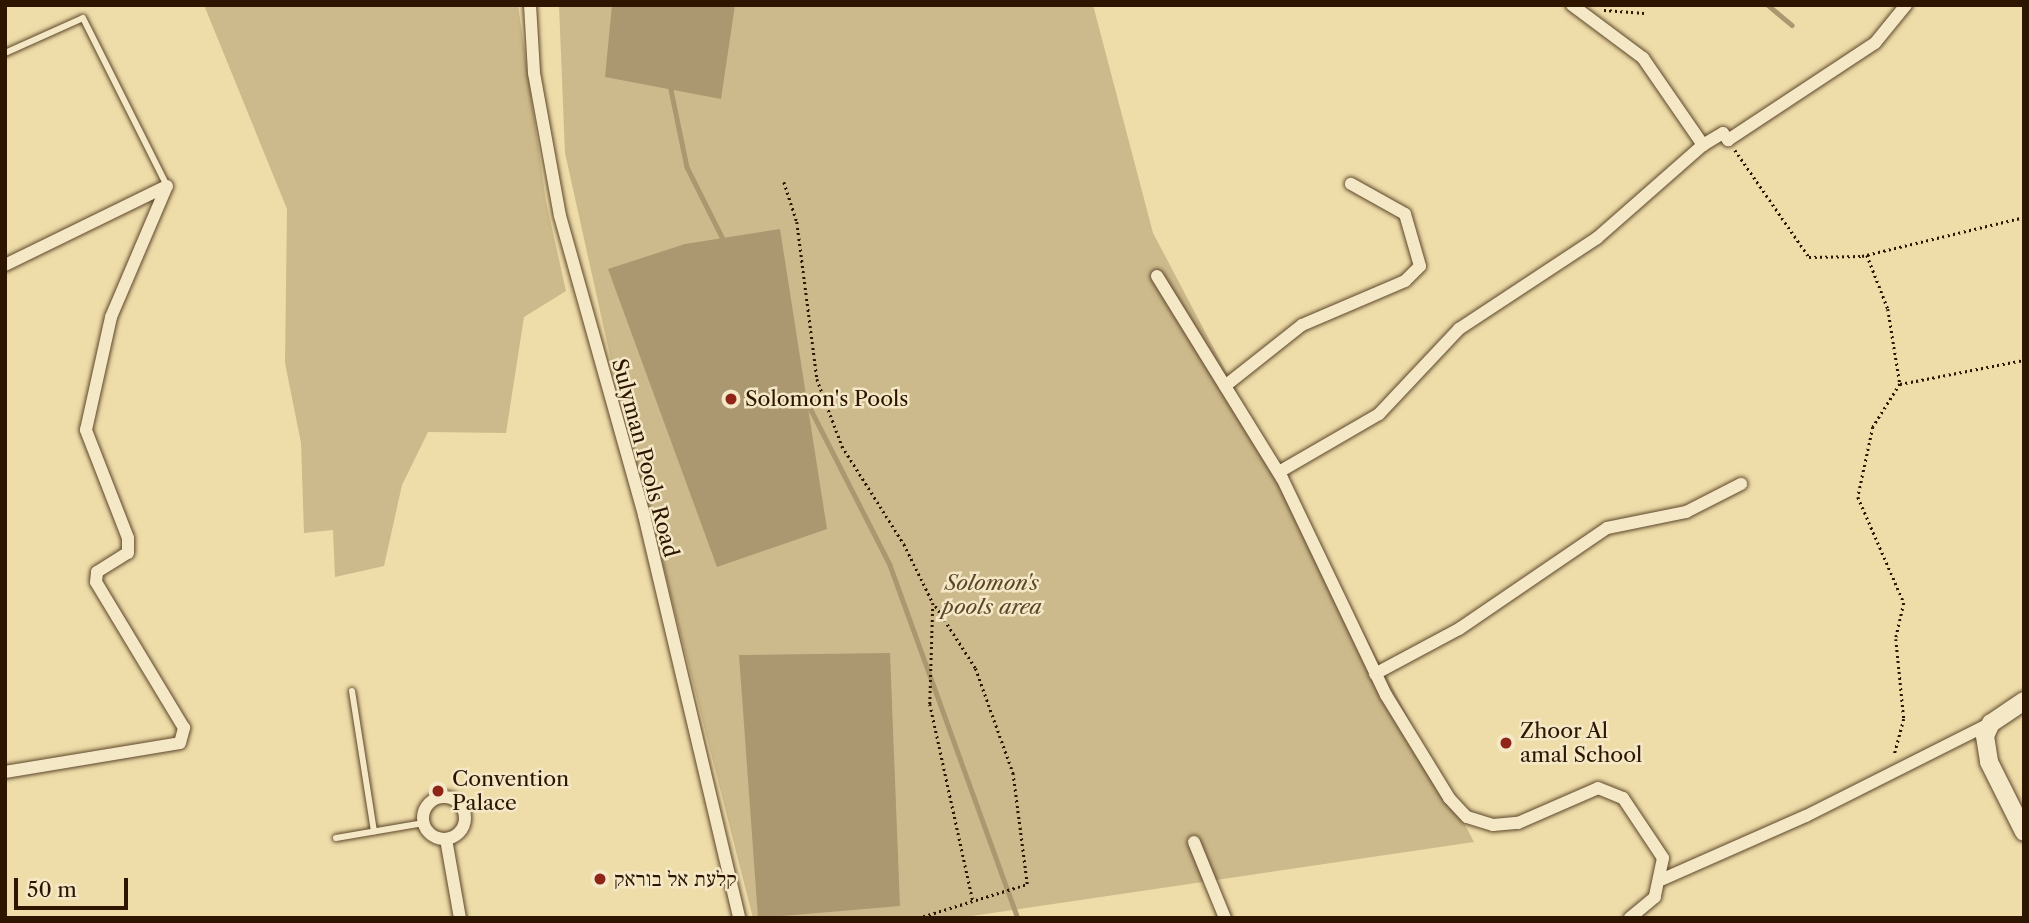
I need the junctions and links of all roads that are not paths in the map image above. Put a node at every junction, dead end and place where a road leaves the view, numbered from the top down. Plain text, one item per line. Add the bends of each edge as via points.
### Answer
1 (530, 5) edge
2 (1906, 5) edge
3 (1576, 8) edge
4 (5, 53) edge
5 (1703, 145) junction
6 (1351, 184) dead end
7 (167, 186) junction
8 (5, 265) edge
9 (1157, 276) dead end
10 (1226, 386) junction
11 (1279, 472) junction
12 (1741, 484) dead end
13 (1376, 674) junction
14 (352, 691) dead end
15 (2024, 701) edge
16 (2024, 713) edge
17 (1991, 723) junction
18 (1961, 738) junction
19 (1985, 751) junction
20 (5, 772) edge
21 (2024, 807) edge
22 (424, 823) junction
23 (374, 831) junction
24 (2024, 832) edge
25 (336, 838) dead end
26 (446, 839) junction
27 (1194, 842) dead end
28 (1663, 879) junction
29 (1643, 913) edge
30 (460, 918) edge
31 (739, 918) edge
32 (1225, 918) edge
33 (1630, 918) edge

1 - 31 street, Sulyman Pools Road via 534,73 560,216 643,515
2 - 5 street via 1875,43 1728,140 1723,133
3 - 5 street via 1643,58
4 - 7 lane via 83,18
5 - 11 street via 1597,238 1459,330 1379,414
6 - 10 street via 1405,214 1420,266 1405,281 1302,326
7 - 8 street
7 - 20 street via 111,317 86,430 128,538 128,553 97,572 96,582 184,728 180,743
9 - 10 street
10 - 11 street
11 - 13 street
12 - 13 street via 1686,512 1607,528 1458,629
13 - 28 street via 1467,817 1493,825 1518,823 1565,798 1598,788 1639,813 1663,858
14 - 23 lane
15 - 17 main road
16 - 21 main road via 2000,730 1996,749
17 - 18 street
17 - 19 main road
18 - 19 street
18 - 28 street via 1889,776
19 - 24 main road
22 - 23 lane
22 - 26 street
22 - 26 street via 433,800 457,802 464,821
23 - 25 lane
26 - 30 street
27 - 32 street
28 - 29 street
29 - 33 street

